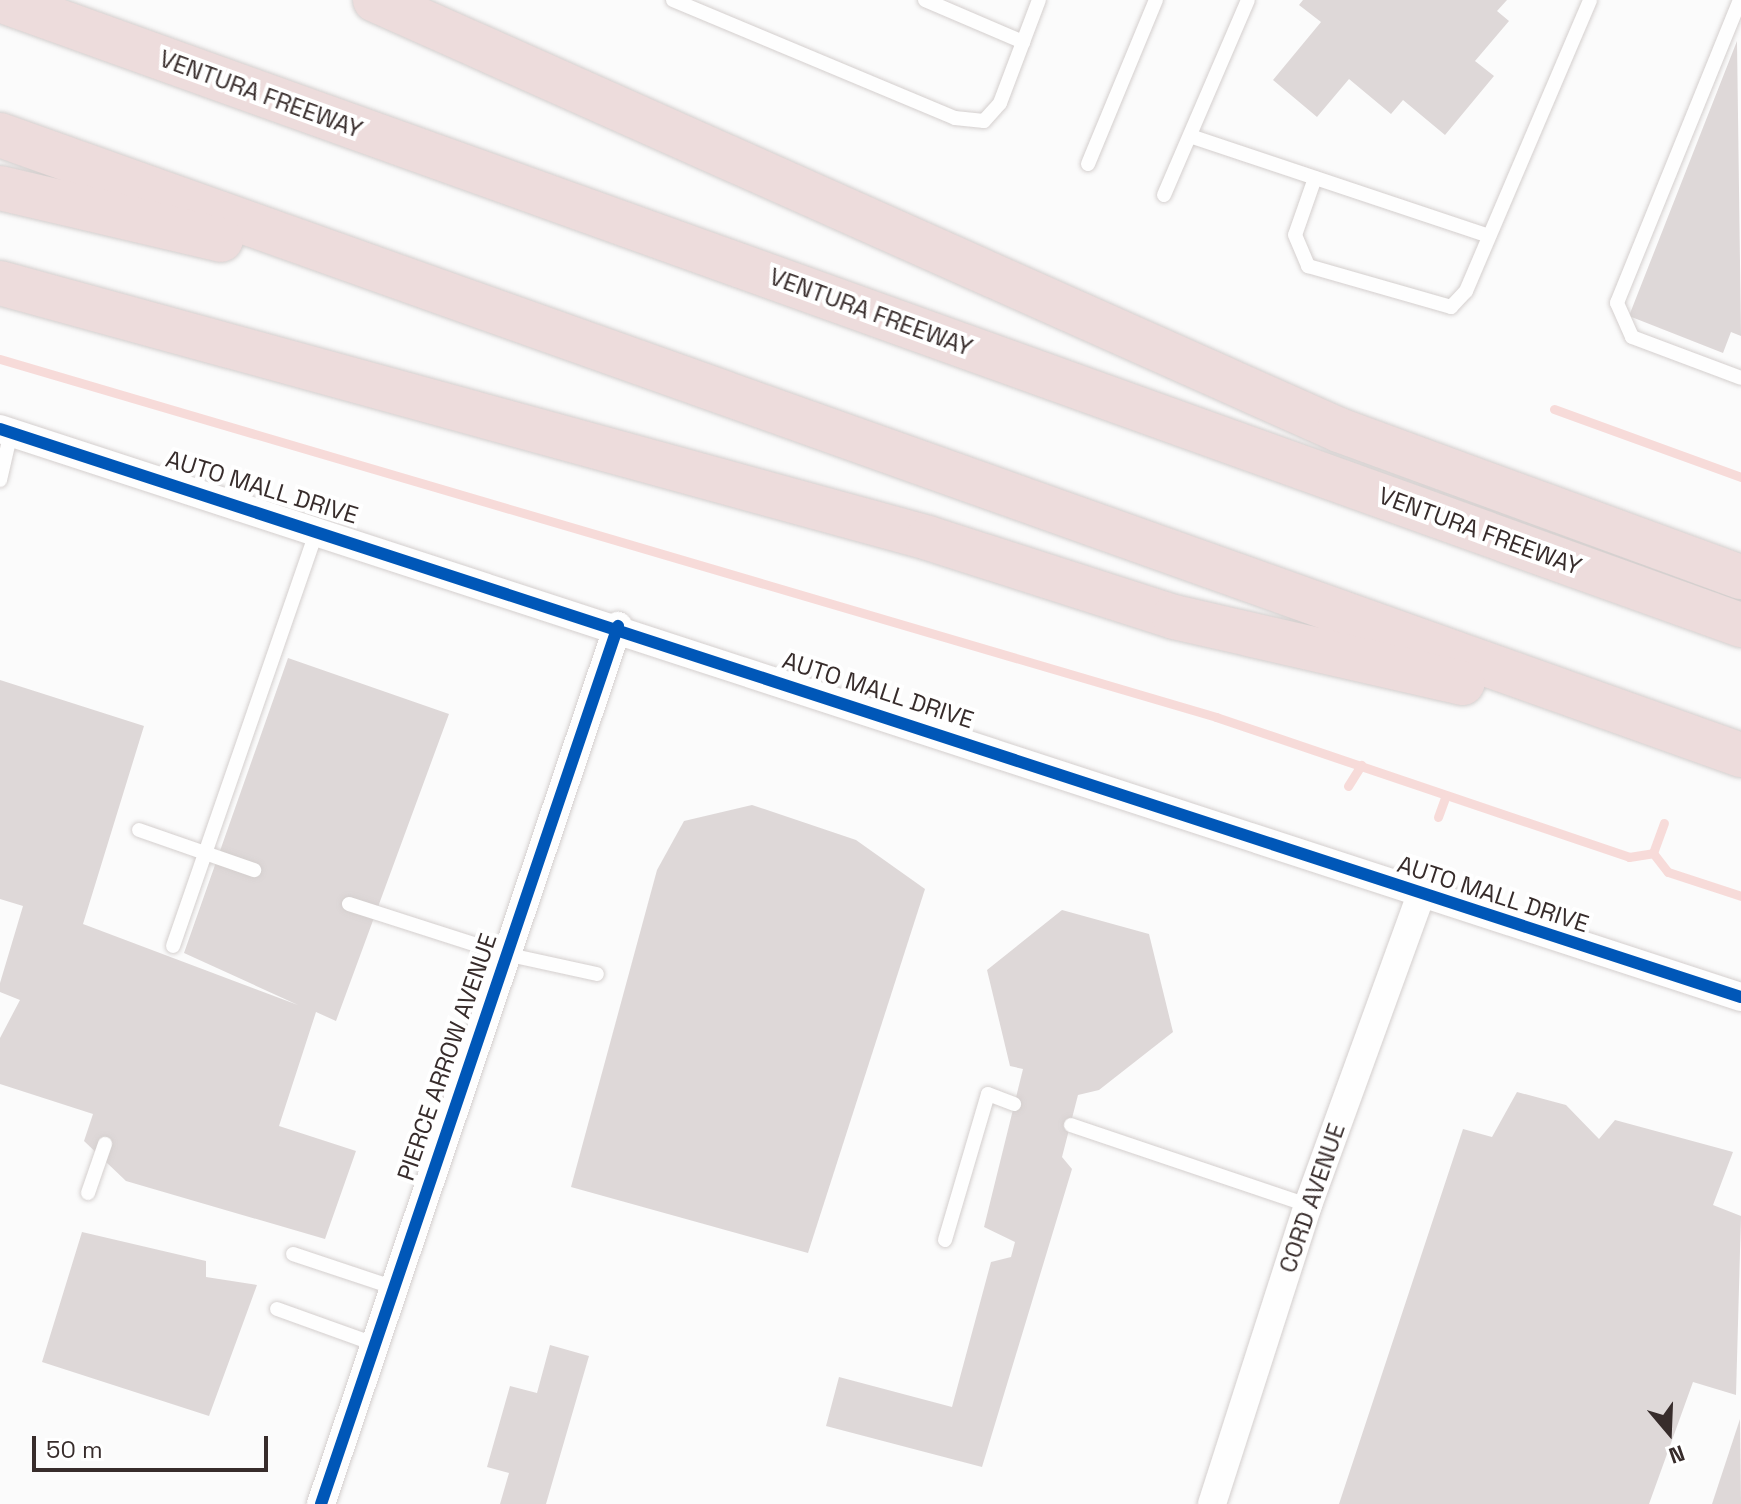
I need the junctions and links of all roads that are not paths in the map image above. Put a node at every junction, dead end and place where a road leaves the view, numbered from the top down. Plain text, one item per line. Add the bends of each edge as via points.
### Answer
1 (0, 0) edge
2 (375, 0) edge
3 (673, 0) edge
4 (925, 0) edge
5 (1039, 0) edge
6 (1156, 0) edge
7 (1248, 0) edge
8 (1590, 0) edge
9 (1740, 0) edge
10 (1736, 22) edge
11 (1023, 42) junction
12 (0, 135) edge
13 (1190, 136) junction
14 (1088, 164) dead end
15 (1315, 178) junction
16 (0, 188) edge
17 (1164, 195) dead end
18 (1489, 236) junction
19 (0, 283) edge
20 (429, 289) junction
21 (1741, 378) edge
22 (6, 430) edge
23 (0, 480) edge
24 (318, 527) junction
25 (1741, 577) edge
26 (1741, 625) edge
27 (618, 626) junction
28 (1680, 733) junction
29 (1741, 755) edge
30 (139, 830) dead end
31 (205, 853) junction
32 (254, 870) dead end
33 (1421, 894) junction
34 (349, 904) dead end
35 (173, 946) dead end
36 (505, 954) junction
37 (597, 974) dead end
38 (1741, 997) edge
39 (1014, 1104) dead end
40 (1071, 1125) dead end
41 (105, 1144) dead end
42 (88, 1193) dead end
43 (1308, 1205) junction
44 (945, 1240) dead end
45 (293, 1254) dead end
46 (392, 1287) junction
47 (277, 1309) dead end
48 (374, 1344) junction
49 (321, 1504) edge
50 (1212, 1504) edge

1 - 26 highway, VENTURA FREEWAY
2 - 25 highway via 1339,430
3 - 11 lane via 955,118 984,121 1000,103
4 - 11 lane
5 - 11 lane
6 - 14 lane
7 - 13 lane
8 - 18 lane
9 - 10 lane
10 - 21 lane via 1617,303 1632,337
12 - 20 highway
13 - 15 lane
13 - 17 lane
15 - 18 lane
15 - 18 lane via 1295,235 1308,266 1451,307 1466,291
16 - 20 highway
19 - 28 highway via 928,538 1174,617
20 - 28 highway
22 - 23 lane
22 - 24 street, AUTO MALL DRIVE
24 - 27 street, AUTO MALL DRIVE
24 - 31 lane
27 - 33 street, AUTO MALL DRIVE
27 - 36 street, PIERCE ARROW AVENUE
28 - 29 highway
30 - 31 lane
31 - 32 lane
31 - 35 lane
33 - 38 street, AUTO MALL DRIVE
33 - 43 street, CORD AVENUE
34 - 36 lane
36 - 37 lane
36 - 46 street, PIERCE ARROW AVENUE
39 - 44 lane via 988,1094
40 - 43 lane
41 - 42 lane
43 - 50 street, CORD AVENUE
45 - 46 lane
46 - 48 street, PIERCE ARROW AVENUE
47 - 48 lane
48 - 49 street, PIERCE ARROW AVENUE

